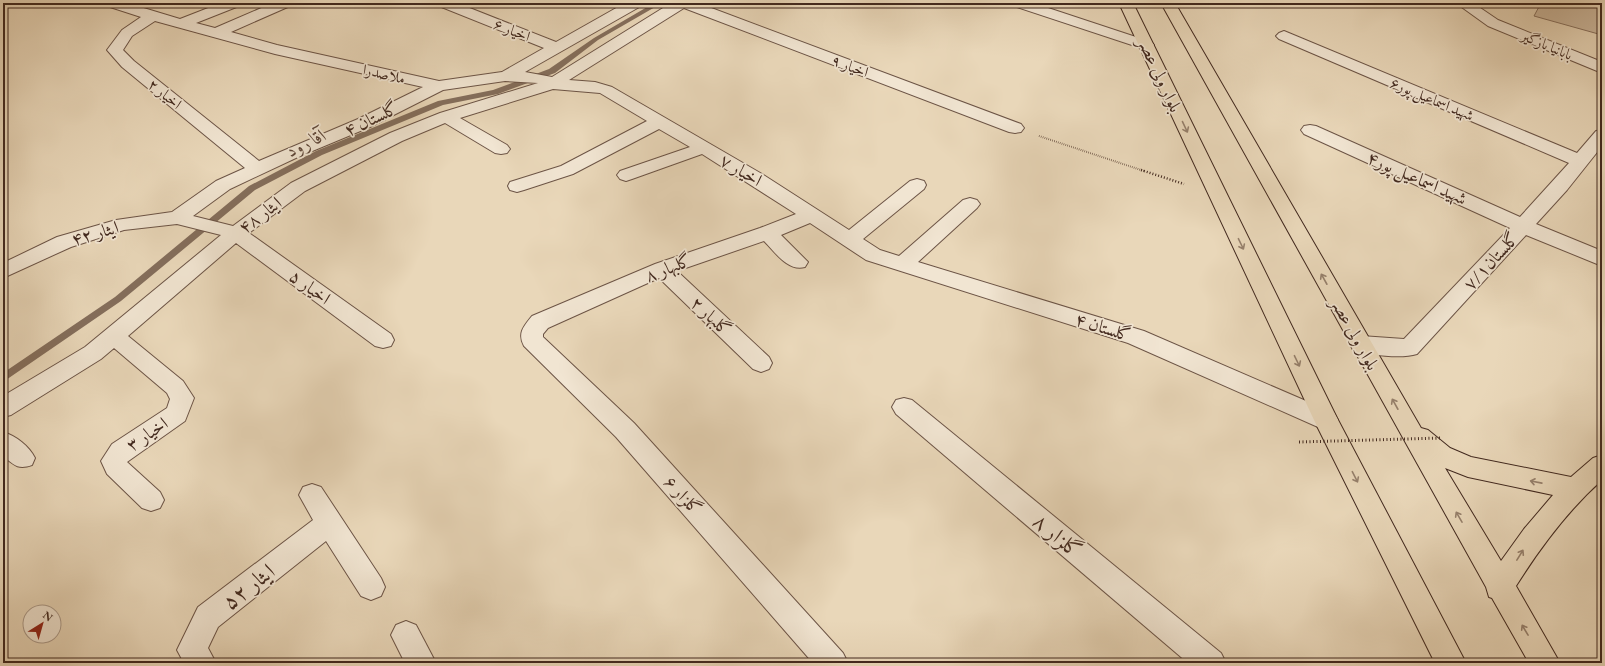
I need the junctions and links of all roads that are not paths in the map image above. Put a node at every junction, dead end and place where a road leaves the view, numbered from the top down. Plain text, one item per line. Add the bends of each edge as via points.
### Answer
1 (112, 3) edge
2 (234, 3) edge
3 (285, 3) edge
4 (444, 3) edge
5 (636, 3) edge
6 (681, 3) edge
7 (685, 3) edge
8 (1019, 3) edge
9 (1126, 3) edge
10 (1168, 3) edge
11 (1461, 4) edge
12 (153, 16) junction
13 (183, 23) junction
14 (1493, 23) junction
15 (217, 33) junction
16 (1284, 36) dead end
17 (1146, 44) junction
18 (558, 48) junction
19 (1602, 54) edge
20 (1602, 68) edge
21 (505, 76) junction
22 (552, 84) junction
23 (438, 86) junction
24 (446, 117) junction
25 (659, 122) junction
26 (1015, 128) road end
27 (1310, 130) dead end
28 (1602, 135) edge
29 (704, 148) junction
30 (501, 149) dead end
31 (1580, 161) junction
32 (256, 169) junction
33 (626, 174) dead end
34 (917, 184) dead end
35 (517, 186) dead end
36 (970, 204) dead end
37 (811, 215) junction
38 (185, 220) junction
39 (1523, 226) junction
40 (230, 231) junction
41 (767, 233) junction
42 (850, 240) junction
43 (873, 255) joint
44 (1602, 259) edge
45 (798, 262) dead end
46 (903, 264) junction
47 (662, 269) junction
48 (3, 271) edge
49 (532, 332) joint
50 (113, 335) junction
51 (383, 340) dead end
52 (1361, 344) junction
53 (761, 363) dead end
54 (904, 407) dead end
55 (3, 408) edge
56 (1326, 420) junction
57 (1408, 428) junction
58 (3, 442) edge
59 (23, 458) dead end
60 (1592, 477) edge
61 (312, 495) dead end
62 (151, 500) dead end
63 (329, 523) junction
64 (371, 587) dead end
65 (1500, 588) junction
66 (406, 634) dead end
67 (201, 663) edge
68 (421, 663) edge
69 (833, 663) edge
70 (1211, 663) edge
71 (1451, 663) edge
72 (1545, 663) edge

1 - 12 street, ملاصدرا
2 - 13 street
3 - 15 street
4 - 18 street, اخیار ۶
5 - 18 street
6 - 22 street
7 - 26 street, اخیار ۹
8 - 17 street
9 - 17 main road, بلوار ولی عصر
52 -> 10 main road, بلوار ولی عصر
11 - 14 street, بابانیا بازگیر
12 - 13 street, ملاصدرا
12 - 32 street, اخیار ۲ via 127,32 115,50 128,64
13 - 15 street, ملاصدرا
14 - 19 street, بابانیا بازگیر
14 - 20 street, بابانیا بازگیر
15 - 23 street, ملاصدرا
16 - 31 street, شهید اسماعیل پور۶
17 -> 56 main road, بلوار ولی عصر
18 - 21 street
21 - 22 street, ملاصدرا via 544,79
21 - 23 street, ملاصدرا
22 - 24 street, ایثار ۴۸
22 - 25 street, اخیار ۷ via 595,86
23 - 32 street, گلستان ۴ via 364,123
24 - 30 street
24 - 40 street, ایثار ۴۸ via 396,137 298,187
25 - 29 street, اخیار ۷
25 - 35 street via 567,170
27 - 39 street, شهید اسماعیل پور۴
28 - 31 street, گلستان۷/۱
29 - 33 street
29 - 37 street, اخیار ۷
31 - 39 street, گلستان۷/۱
32 - 38 street, گلستان ۴ via 223,185
34 - 42 street
36 - 46 street
37 - 41 street, گلبهار ۸
37 - 42 street, اخیار ۷
38 - 40 street
38 - 48 street, ایثار ۴۲ via 123,224 64,242
39 - 44 street, شهید اسماعیل پور۴
39 - 52 street, گلستان۷/۱ via 1409,348
40 - 50 street, ایثار ۴۸
40 - 51 street, اخیار ۵
41 - 45 street
41 - 47 street, گلبهار ۸
42 - 43 street, اخیار ۷
43 - 46 street, گلستان ۴
46 - 56 street, گلستان ۴ via 1136,337
47 - 49 street, گلبهار ۸ via 540,322
47 - 53 street, گلبهار ۲
49 - 69 street, گلزار ۶ via 532,340 625,430
50 - 55 street, ایثار ۴۸ via 93,353
50 - 62 street, اخیار ۳ via 175,387 182,398 177,414 120,451 113,460 116,467
57 -> 52 main road, بلوار ولی عصر
54 - 70 street, گلزار ۸
56 -> 71 main road, بلوار ولی عصر
60 -> 57 main road via 1468,467 1441,455
65 -> 57 main road, بلوار ولی عصر
58 - 59 street
65 -> 60 main road via 1525,547
61 - 63 street
63 - 64 street
63 - 67 street, ایثار ۵۲ via 208,617 192,650
72 -> 65 main road, بلوار ولی عصر
66 - 68 street

